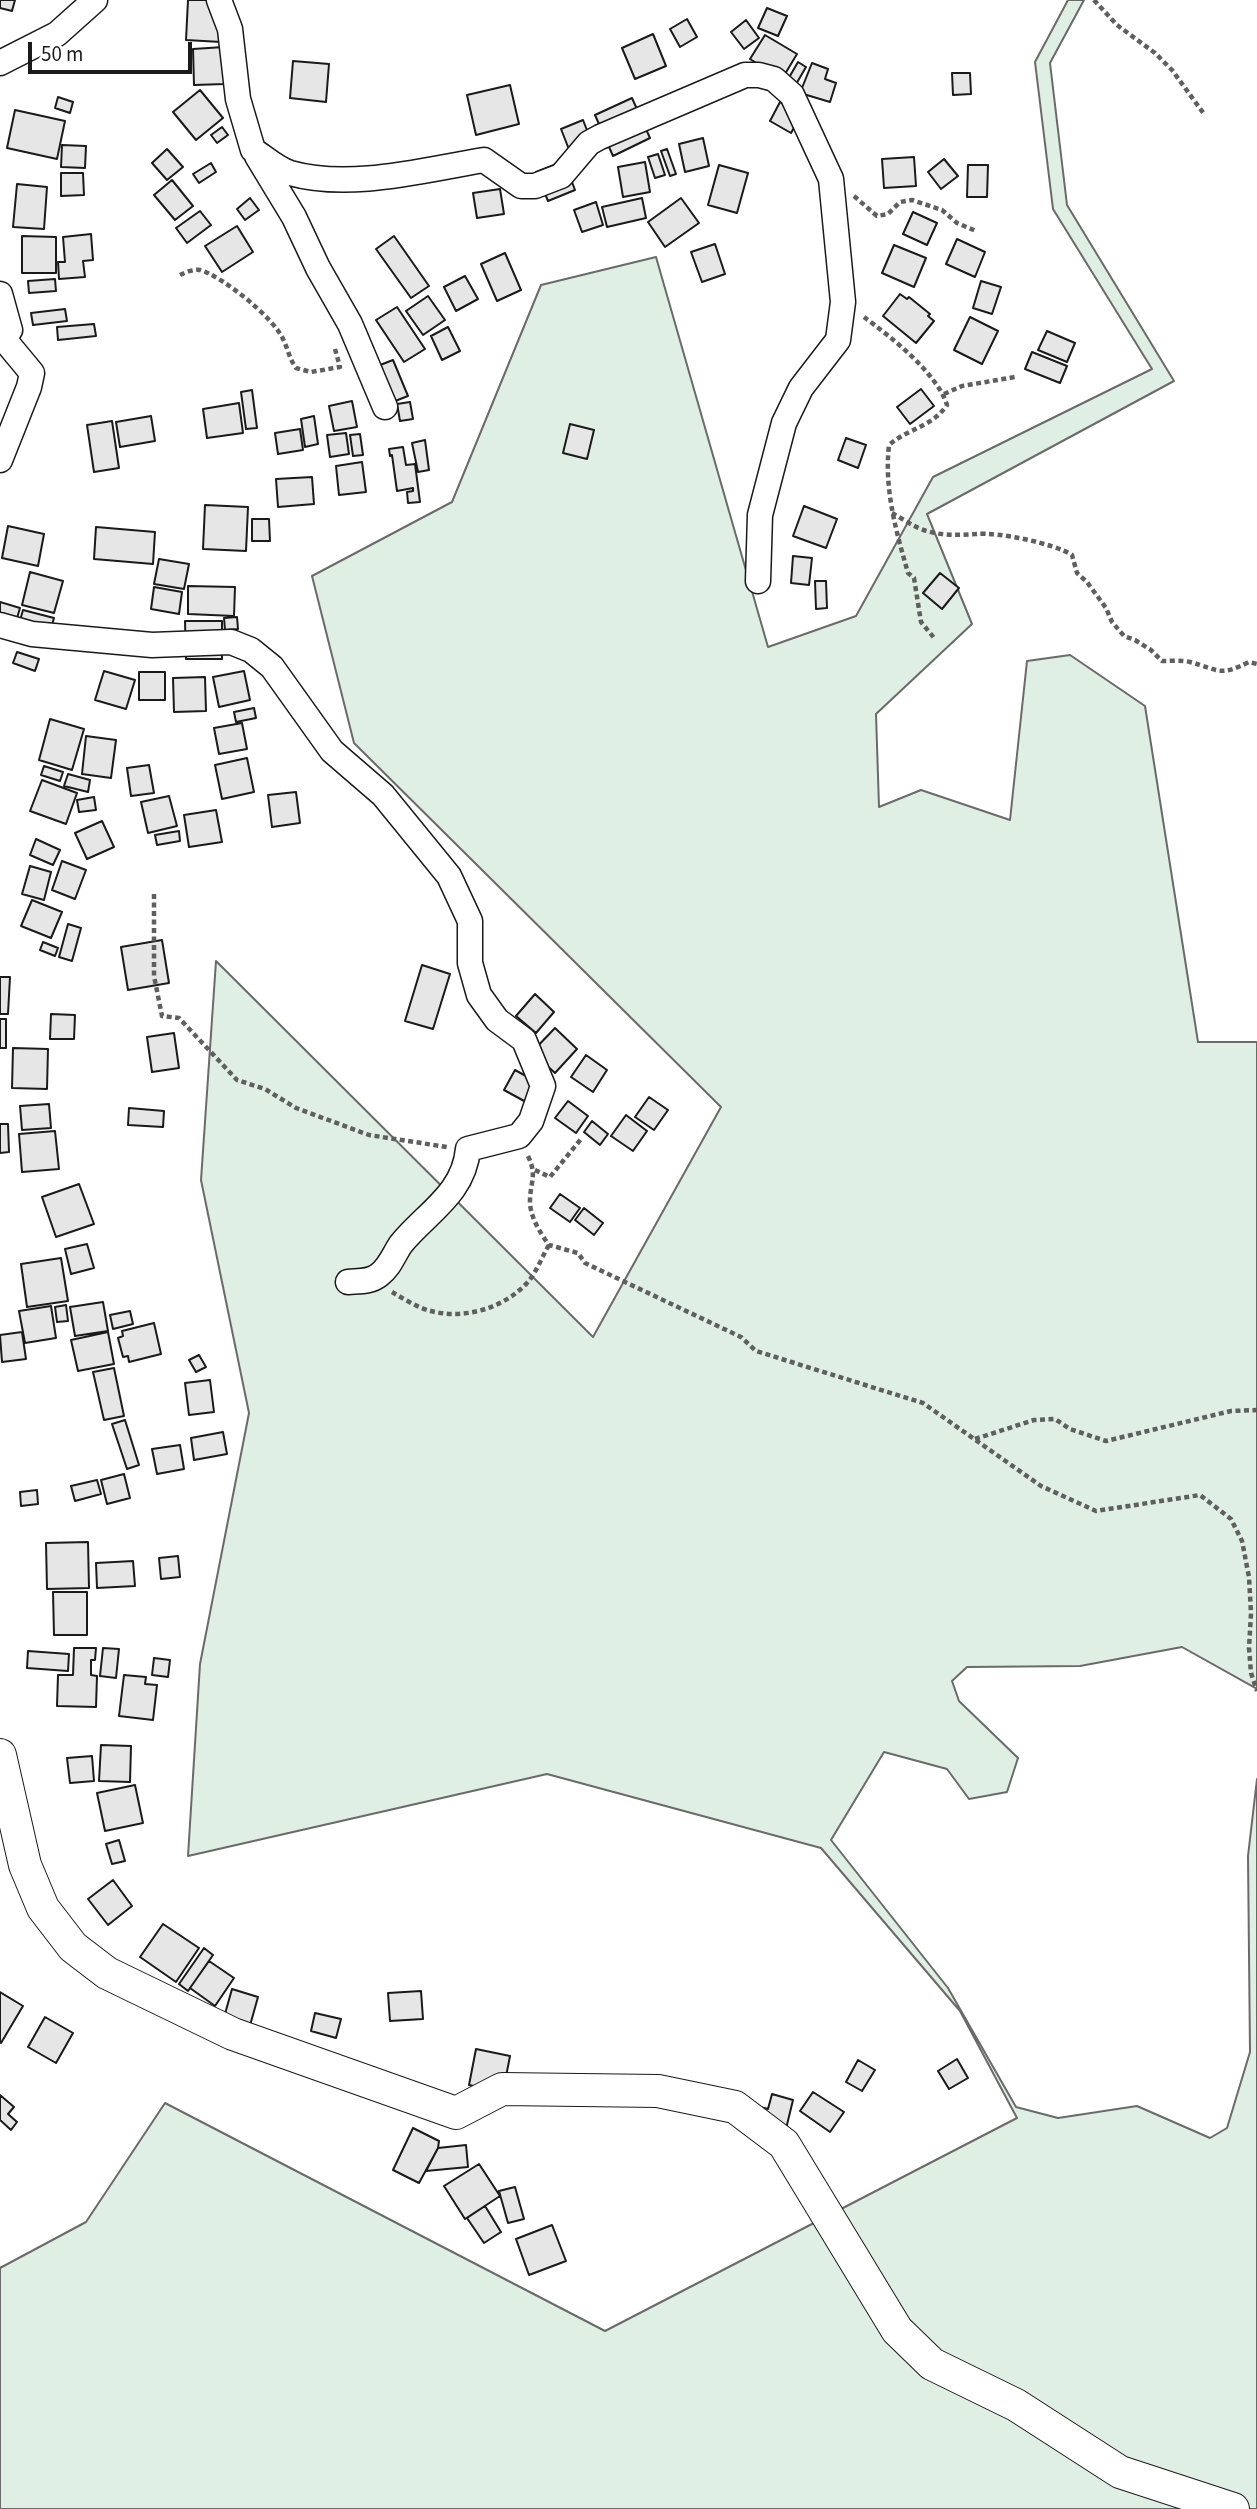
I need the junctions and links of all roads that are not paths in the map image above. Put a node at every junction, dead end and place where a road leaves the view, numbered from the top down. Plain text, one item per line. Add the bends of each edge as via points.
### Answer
1 (95, 0) edge
2 (219, 0) edge
3 (0, 63) edge
4 (253, 150) junction
5 (0, 294) edge
6 (385, 407) dead end
7 (0, 460) edge
8 (758, 581) dead end
9 (0, 625) edge
10 (359, 1281) road end
11 (0, 1755) edge
12 (1233, 2509) edge

1 - 3 street via 57,34
2 - 4 street via 230,29 238,99
4 - 6 street via 294,216 350,324
4 - 8 street via 287,172 321,179 360,179 484,160 521,186 535,186 561,176 589,143 600,137 744,75 774,79 792,95 831,179 843,302 838,340 801,388 784,424 760,516
5 - 7 street via 10,330 3,338 32,373
9 - 10 street via 32,634 152,645 231,642 251,650 272,667 332,751 383,795 449,876 470,921 470,963 479,995 497,1020 524,1040 543,1086 531,1121 519,1136 468,1149 459,1180 430,1217 401,1245 382,1273
11 - 12 main road via 24,1865 43,1908 73,1948 107,1973 233,2034 456,2113 502,2089 658,2091 735,2107 784,2144 897,2330 932,2364 1016,2406 1119,2472

